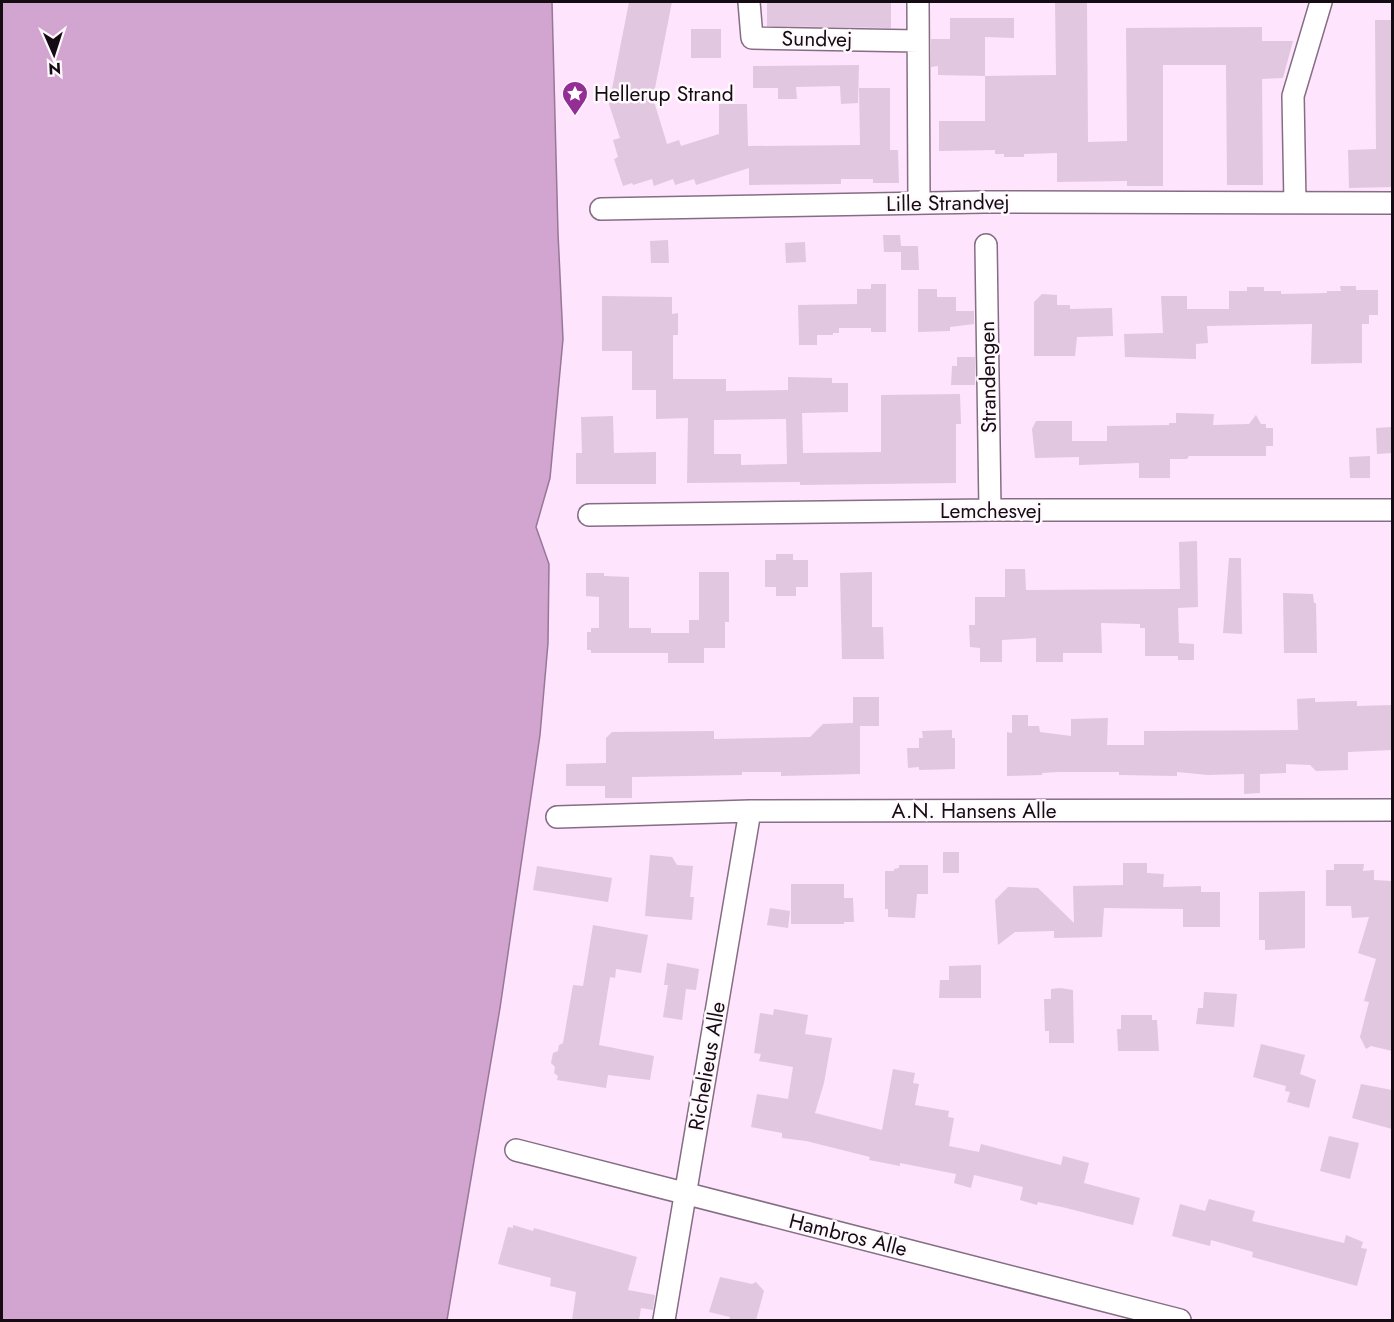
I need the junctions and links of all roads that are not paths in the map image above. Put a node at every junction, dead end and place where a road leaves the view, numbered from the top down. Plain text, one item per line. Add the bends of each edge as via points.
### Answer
1 (749, 2) edge
2 (918, 2) edge
3 (1321, 2) edge
4 (918, 41) junction
5 (919, 203) junction
6 (1295, 203) junction
7 (1392, 203) edge
8 (601, 209) dead end
9 (986, 245) dead end
10 (990, 510) junction
11 (1392, 510) edge
12 (589, 515) dead end
13 (1392, 810) edge
14 (750, 811) junction
15 (556, 817) dead end
16 (516, 1150) dead end
17 (685, 1193) junction
18 (664, 1320) edge
19 (1180, 1320) edge

1 - 4 street, Sundvej via 752,38
2 - 4 street
3 - 6 street via 1293,96
4 - 5 street
5 - 6 street, Lille Strandvej
5 - 8 street, Lille Strandvej
6 - 7 street, Lille Strandvej
9 - 10 street, Strandengen
10 - 11 street, Lemchesvej
10 - 12 street, Lemchesvej
13 - 14 street, A.N. Hansens Alle
14 - 15 street, A.N. Hansens Alle
14 - 17 street, Richelieus Alle
16 - 17 street, Hambros Alle
17 - 18 street, Richelieus Alle
17 - 19 street, Hambros Alle

